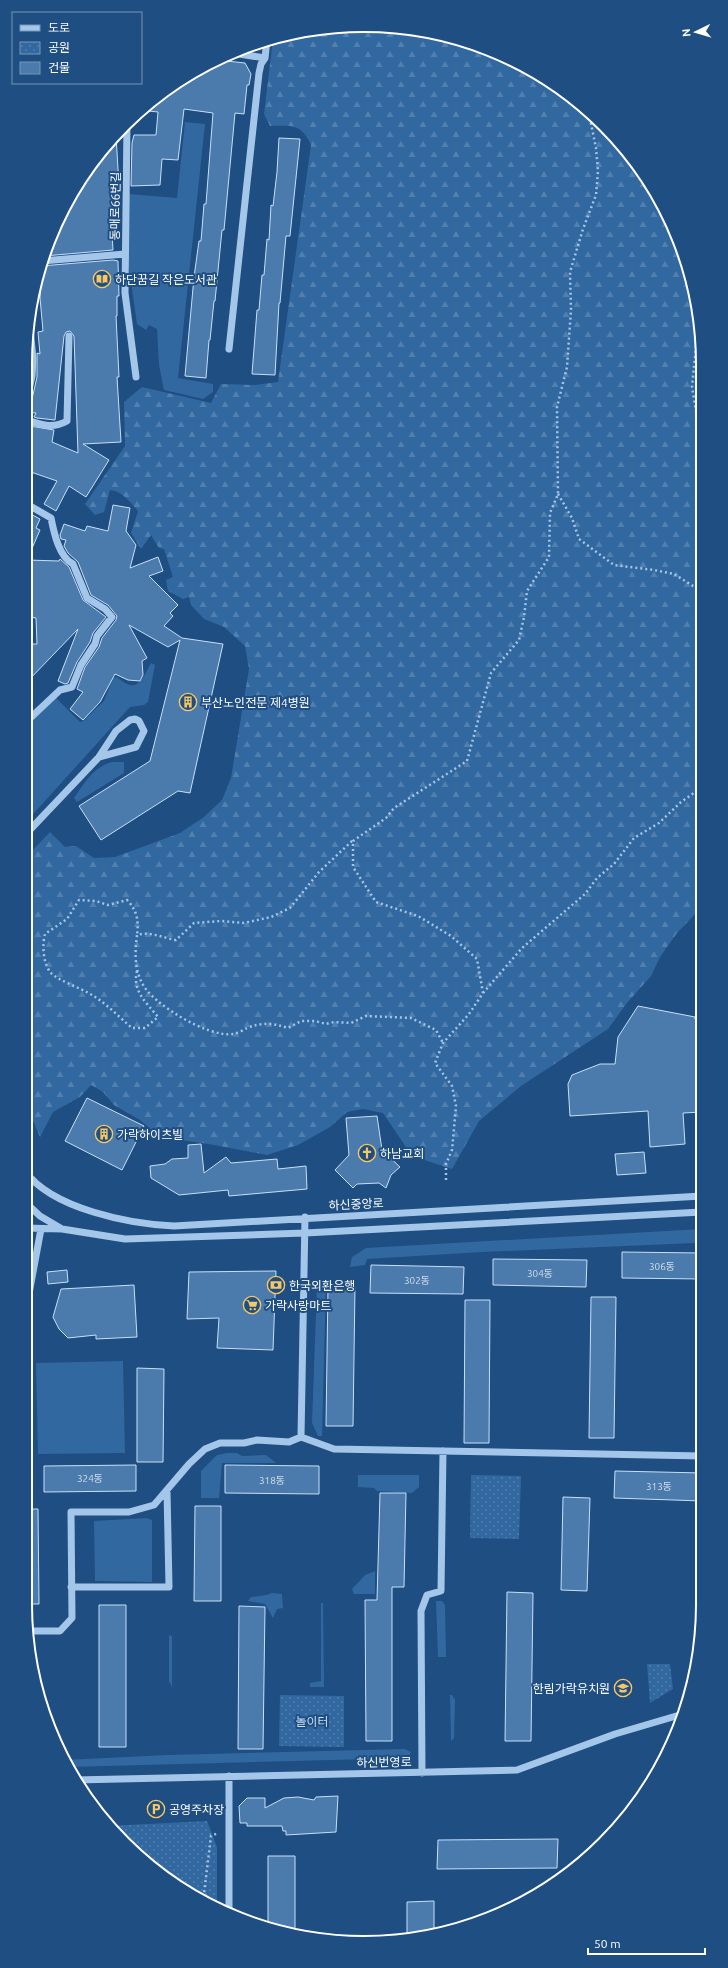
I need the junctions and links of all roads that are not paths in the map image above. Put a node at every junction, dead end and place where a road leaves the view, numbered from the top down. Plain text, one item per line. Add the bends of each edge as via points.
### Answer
1 (267, 47) edge
2 (244, 55) edge
3 (266, 58) junction
4 (127, 131) edge
5 (125, 254) junction
6 (49, 260) edge
7 (69, 336) dead end
8 (229, 349) dead end
9 (32, 354) edge
10 (32, 376) edge
11 (136, 377) dead end
12 (32, 421) edge
13 (32, 507) edge
14 (32, 716) edge
15 (99, 757) junction
16 (32, 828) edge
17 (32, 1177) edge
18 (696, 1196) edge
19 (32, 1209) edge
20 (696, 1212) edge
21 (305, 1217) junction
22 (32, 1228) edge
23 (41, 1229) junction
24 (62, 1229) junction
25 (305, 1233) junction
26 (32, 1277) edge
27 (300, 1436) junction
28 (443, 1452) junction
29 (696, 1456) edge
30 (167, 1490) junction
31 (71, 1587) junction
32 (33, 1631) edge
33 (676, 1716) edge
34 (422, 1772) junction
35 (229, 1776) junction
36 (83, 1780) edge
37 (229, 1907) edge

1 - 3 street
2 - 3 street
3 - 8 street via 261,64
4 - 5 street, 동매로66번길
5 - 6 street, 동매로66번길
5 - 11 street via 124,293
7 - 12 street via 67,420 50,426
9 - 10 street
13 - 14 street via 51,518 61,551 68,562 73,564 86,598 105,609 112,617 97,636 72,687 60,690
15 - 15 street via 136,747 144,731 139,720 125,723 116,731
15 - 16 street
17 - 21 street, 하신중앙로 via 53,1194 78,1207 143,1223 188,1225
18 - 21 street, 하신중앙로
19 - 24 street
20 - 25 street
21 - 25 street
22 - 23 street
23 - 24 street
23 - 26 street
24 - 25 street via 126,1239
25 - 27 street
27 - 28 street via 334,1449
27 - 30 street via 290,1442 257,1440 220,1443 205,1449
28 - 29 street
28 - 34 street via 440,1591 427,1595 421,1611
30 - 31 street via 154,1505 129,1512 71,1512
30 - 31 street via 170,1587
31 - 32 street via 72,1618 60,1630
33 - 34 street, 하신번영로 via 615,1734 517,1770
34 - 35 street, 하신번영로
35 - 36 street, 하신번영로
35 - 37 street

